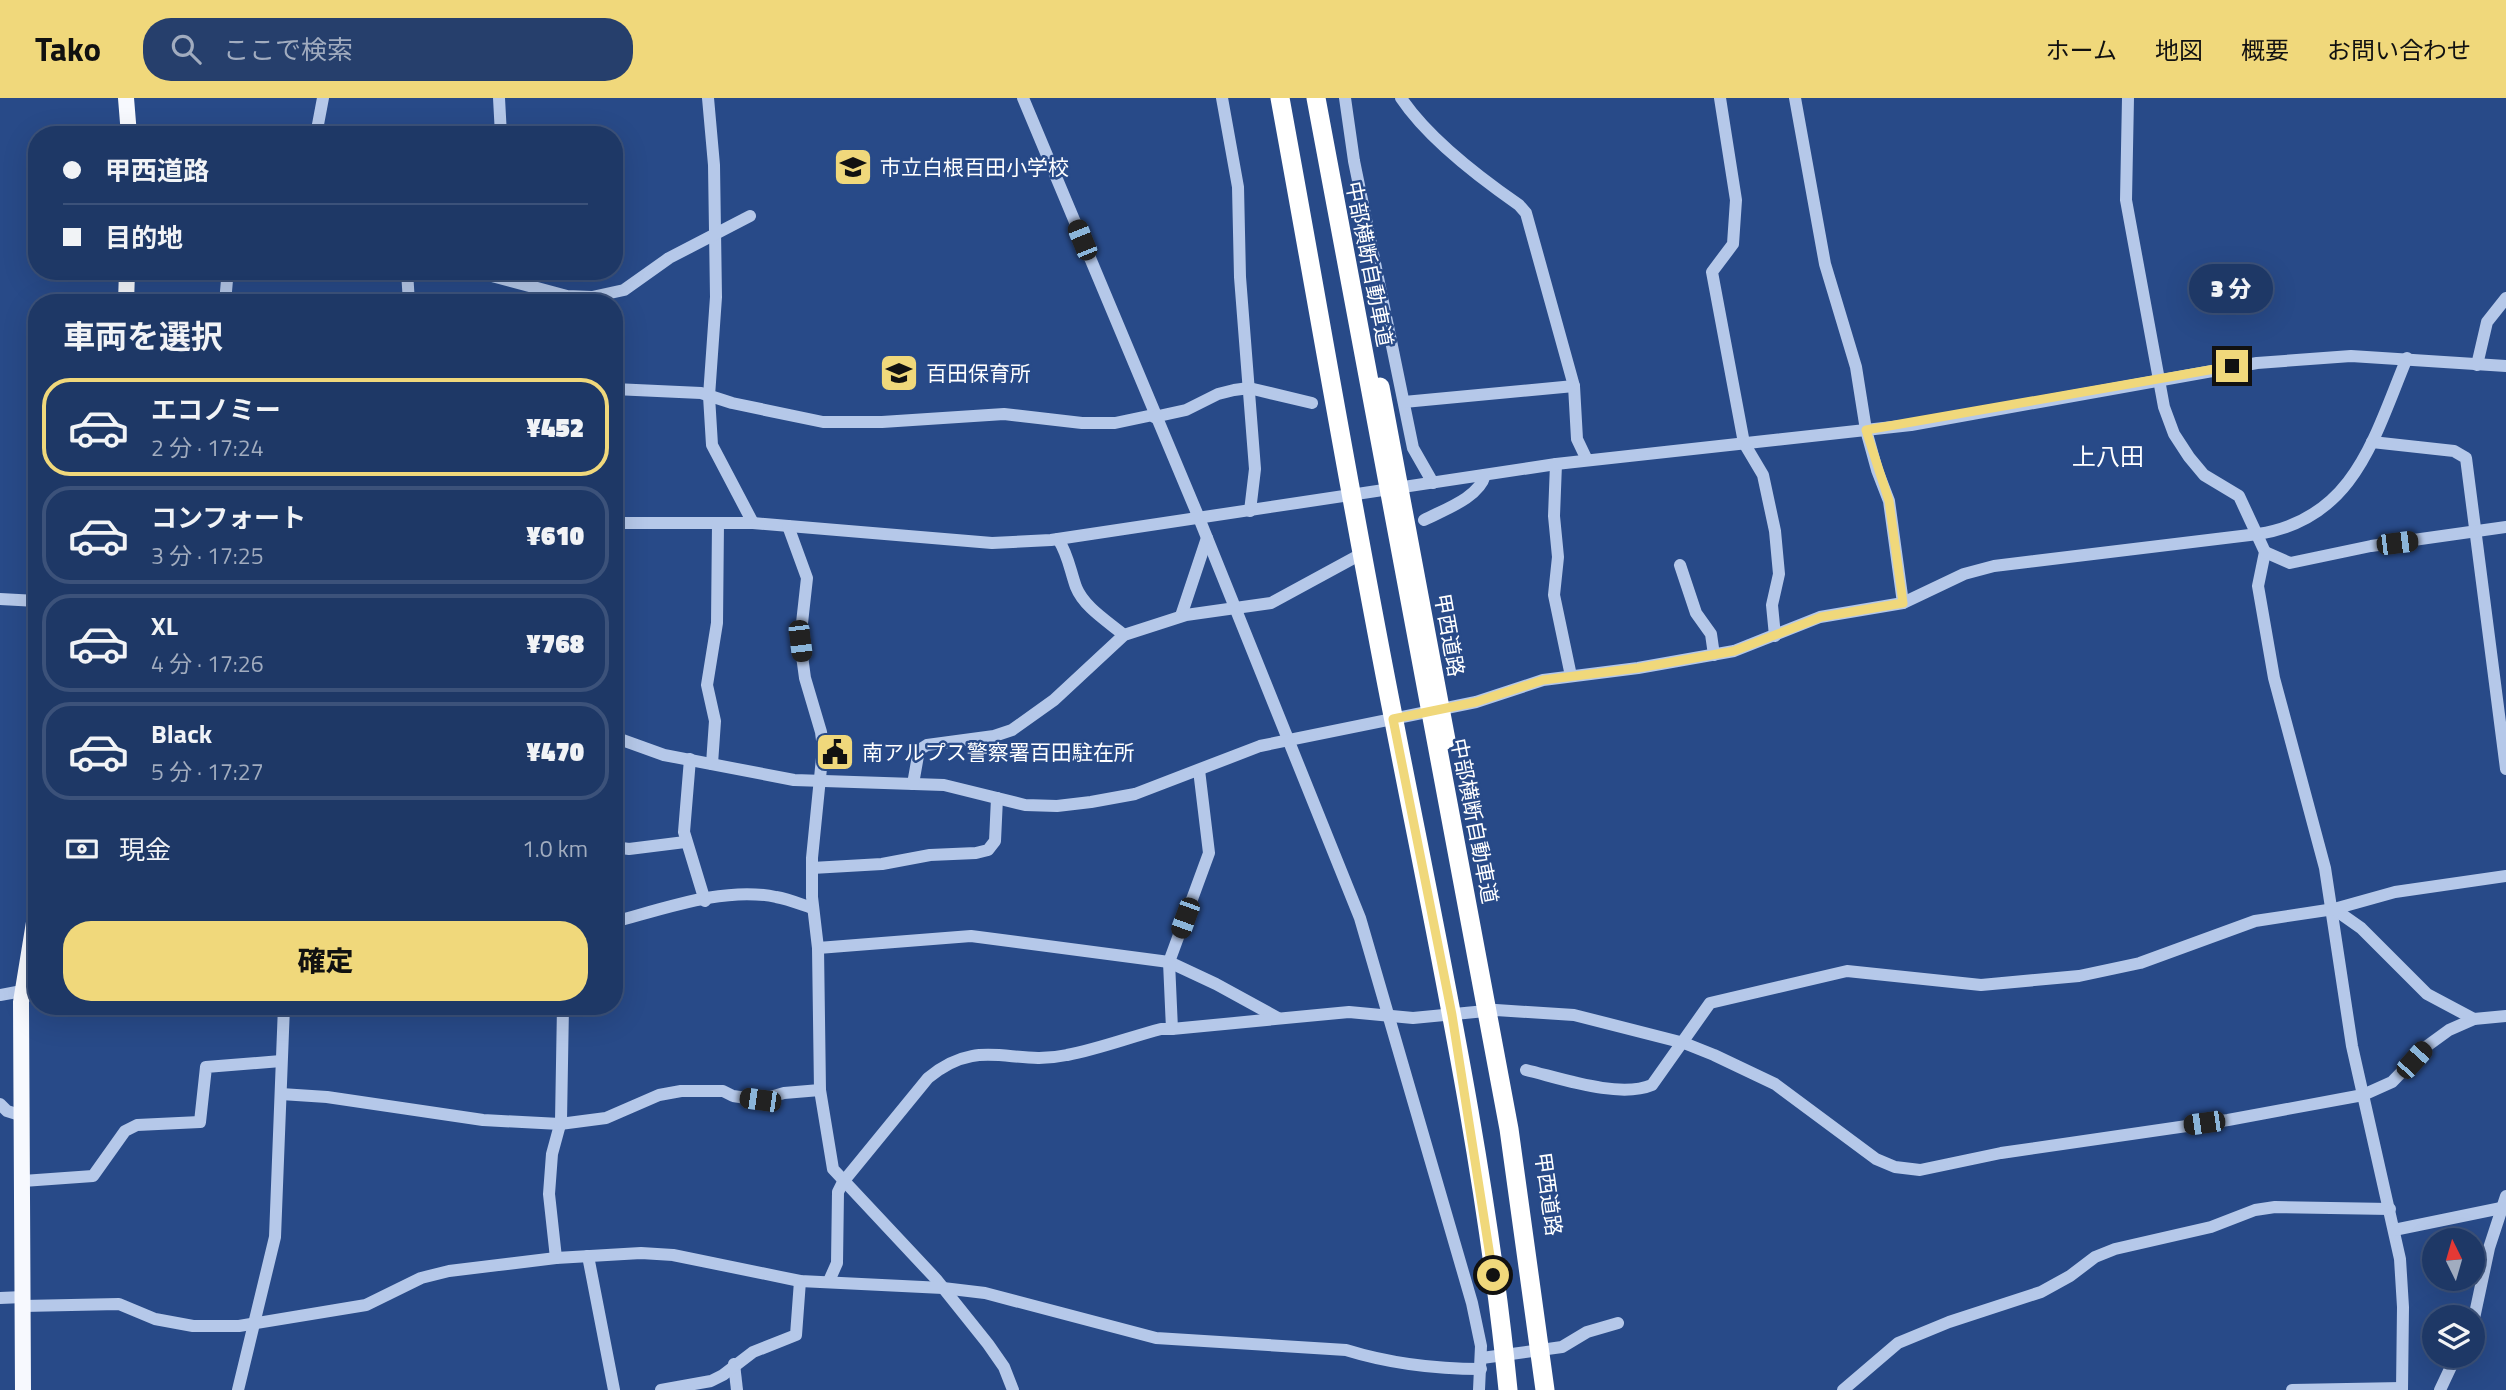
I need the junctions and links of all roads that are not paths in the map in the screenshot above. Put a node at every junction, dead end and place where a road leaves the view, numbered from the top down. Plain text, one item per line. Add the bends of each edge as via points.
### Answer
1 (126, 98) edge
2 (323, 98) edge
3 (499, 98) edge
4 (708, 98) edge
5 (1023, 98) edge
6 (1222, 98) edge
7 (1280, 98) edge
8 (1307, 98) edge
9 (1316, 98) edge
10 (1323, 98) edge
11 (1345, 98) edge
12 (1401, 98) edge
13 (1720, 98) edge
14 (1795, 98) edge
15 (2128, 98) edge
16 (128, 126) edge
17 (318, 126) edge
18 (501, 126) edge
19 (750, 216) dead end
20 (713, 236) junction
21 (502, 280) edge
22 (548, 294) edge
23 (605, 294) edge
24 (2506, 298) edge
25 (2407, 358) junction
26 (2477, 365) junction
27 (2506, 366) edge
28 (2158, 379) junction
29 (1574, 386) junction
30 (1249, 388) junction
31 (623, 389) edge
32 (709, 396) junction
33 (1404, 402) junction
34 (1312, 403) dead end
35 (1154, 416) junction
36 (1866, 430) junction
37 (2372, 442) junction
38 (1744, 443) junction
39 (1587, 460) junction
40 (1556, 464) junction
41 (1485, 475) junction
42 (1433, 483) junction
43 (1400, 488) junction
44 (1353, 496) junction
45 (1250, 511) junction
46 (1199, 518) junction
47 (1424, 520) dead end
48 (623, 523) edge
49 (718, 523) junction
50 (752, 523) junction
51 (788, 526) junction
52 (2506, 527) edge
53 (2475, 533) junction
54 (2258, 534) junction
55 (1207, 538) junction
56 (1058, 539) junction
57 (2265, 552) junction
58 (1363, 553) junction
59 (1680, 565) dead end
60 (0, 599) edge
61 (28, 601) edge
62 (1903, 603) junction
63 (1235, 606) junction
64 (1181, 616) junction
65 (1124, 635) junction
66 (1775, 636) junction
67 (1714, 654) junction
68 (1572, 676) junction
69 (1440, 709) junction
70 (1393, 719) junction
71 (623, 740) edge
72 (1289, 740) junction
73 (690, 760) junction
74 (712, 764) junction
75 (2506, 769) edge
76 (1199, 770) junction
77 (819, 782) junction
78 (913, 783) junction
79 (997, 798) junction
80 (685, 842) junction
81 (623, 848) edge
82 (812, 868) junction
83 (2506, 876) edge
84 (705, 901) junction
85 (812, 908) junction
86 (2334, 909) junction
87 (623, 920) edge
88 (818, 948) junction
89 (1168, 962) junction
90 (27, 986) edge
91 (0, 995) edge
92 (1496, 1010) junction
93 (284, 1015) edge
94 (563, 1015) edge
95 (1452, 1015) junction
96 (2506, 1016) edge
97 (1391, 1017) junction
98 (1278, 1018) junction
99 (2474, 1019) junction
100 (1172, 1029) junction
101 (1684, 1042) junction
102 (281, 1061) junction
103 (1526, 1070) dead end
104 (820, 1090) junction
105 (281, 1094) junction
106 (2363, 1096) junction
107 (0, 1104) edge
108 (23, 1116) junction
109 (560, 1124) junction
110 (23, 1181) junction
111 (843, 1182) junction
112 (2505, 1203) edge
113 (2390, 1209) junction
114 (2394, 1230) junction
115 (588, 1256) junction
116 (556, 1258) junction
117 (800, 1280) junction
118 (829, 1281) junction
119 (943, 1288) junction
120 (0, 1298) edge
121 (23, 1302) junction
122 (2477, 1305) edge
123 (251, 1324) junction
124 (1618, 1324) dead end
125 (1547, 1350) junction
126 (1504, 1354) junction
127 (734, 1364) junction
128 (1481, 1364) junction
129 (2450, 1368) edge
130 (2403, 1389) edge
131 (23, 1390) edge
132 (238, 1390) edge
133 (614, 1390) edge
134 (661, 1390) edge
135 (737, 1390) edge
136 (1013, 1390) edge
137 (1479, 1390) edge
138 (1508, 1390) edge
139 (1535, 1390) edge
140 (1545, 1390) edge
141 (1552, 1390) edge
142 (1843, 1390) edge
143 (2292, 1390) edge
144 (2440, 1390) edge

1 - 16 main road
2 - 17 street
3 - 18 street
4 - 20 street via 714,165
5 - 35 street
6 - 30 street via 1238,187
7 - 44 highway
8 - 139 highway, 中部横断自動車道 via 1501,1131
9 - 140 highway, 中部横断自動車道, bridge via 1509,1129
10 - 43 highway, 甲西道路
11 - 33 street
12 - 29 street via 1458,160 1526,213
13 - 38 street via 1736,200 1733,244 1712,272
14 - 36 street via 1825,264 1856,367
15 - 28 street via 2126,200
19 - 20 street
20 - 23 street via 669,258 624,290
20 - 32 street via 716,297
21 - 22 street
24 - 26 street via 2487,322
25 - 26 street
25 - 28 street via 2351,356 2257,363
25 - 37 street
26 - 27 street
28 - 36 street
28 - 54 street via 2174,434 2204,475 2239,496
29 - 33 street
29 - 39 street via 1577,439
30 - 34 street
30 - 35 street
30 - 45 street via 1255,469
31 - 32 street
32 - 35 street via 823,422 1004,414 1115,423
32 - 50 street via 712,445
33 - 42 street via 1413,448
35 - 46 street
36 - 38 street
36 - 62 street via 1889,501
37 - 53 street via 2454,451 2466,458
37 - 54 street via 2356,476 2315,514 2294,526
38 - 39 street
38 - 66 street via 1763,475 1775,531 1779,574 1772,606
39 - 40 street
40 - 41 street
40 - 68 street via 1554,595
41 - 42 street
41 - 47 street via 1464,499
42 - 43 street
43 - 44 street
43 - 69 highway, 甲西道路
44 - 45 street
44 - 58 highway
45 - 46 street
46 - 55 street
46 - 56 street
48 - 49 street
49 - 50 street
49 - 74 street via 717,623 707,685 715,721
50 - 51 street
51 - 56 street via 992,543
51 - 77 street via 807,578 800,641 821,732
52 - 53 street
53 - 57 street via 2371,546 2290,563
53 - 75 street
54 - 57 street
54 - 62 street via 1994,566 1964,574
55 - 63 street
55 - 64 street
56 - 65 street via 1077,589
57 - 86 street via 2258,586 2274,678
58 - 63 street via 1270,603
58 - 70 highway
59 - 67 street via 1696,613 1711,634
60 - 61 street
62 - 66 street via 1821,617
63 - 64 street
63 - 72 street
64 - 65 street
65 - 78 street via 1054,700 1012,730 919,750
66 - 67 street
67 - 68 street
68 - 69 street
69 - 70 street
69 - 92 highway, 甲西道路
70 - 72 street
70 - 95 highway
71 - 73 street
72 - 76 street via 1244,751
72 - 97 street via 1360,918
73 - 74 street
73 - 80 street
74 - 77 street
76 - 79 street via 1135,794 1091,802 1025,805
76 - 89 street via 1209,853
77 - 78 street
77 - 82 street
78 - 79 street
79 - 82 street via 995,841 988,849 882,864
80 - 81 street
80 - 84 street
82 - 85 street
83 - 86 street via 2395,892
84 - 85 street via 753,895
84 - 87 street
85 - 88 street
86 - 99 street via 2361,928 2427,994
86 - 101 street via 2255,922 2140,963 2079,976 1981,985 1847,971 1710,1003
86 - 106 street
88 - 89 street via 971,936
88 - 104 street
89 - 98 street
89 - 100 street
90 - 91 street
90 - 108 main road
92 - 95 street
92 - 101 street via 1574,1015
92 - 125 highway, 甲西道路
93 - 102 street
94 - 109 street
95 - 97 street
95 - 126 highway
96 - 99 street
97 - 98 street via 1349,1012
97 - 128 street via 1472,1303
98 - 100 street
99 - 106 street via 2436,1038 2392,1082
100 - 111 street via 1067,1056 986,1054 964,1056 944,1065 928,1078
101 - 103 street via 1652,1085 1639,1090 1577,1083
101 - 106 street via 1775,1084 1876,1159 1920,1170
102 - 105 street
102 - 110 street via 206,1068 200,1122 137,1125 125,1131 93,1175
104 - 109 street via 760,1100 723,1091 681,1091 659,1095 607,1118
104 - 111 street via 832,1169
105 - 109 street via 483,1120
105 - 123 street via 275,1237
106 - 113 street
107 - 108 street
108 - 110 main road
109 - 116 street via 549,1194
110 - 121 main road
111 - 118 street via 838,1192 837,1263
111 - 119 street
112 - 114 street
112 - 122 street
113 - 114 street
113 - 142 street via 2275,1207 2115,1249 2041,1292 1898,1343
114 - 130 street via 2403,1307
115 - 116 street
115 - 117 street via 673,1255
115 - 133 street
116 - 123 street via 449,1271 421,1278 366,1305
117 - 118 street
117 - 127 street via 796,1335
118 - 119 street
119 - 128 street via 1034,1304 1156,1338 1346,1350 1444,1367
119 - 136 street via 996,1356
120 - 121 street
121 - 123 street via 119,1304 155,1319 193,1325
121 - 131 main road
123 - 132 street
124 - 125 street
125 - 126 street
125 - 141 highway, 甲西道路
126 - 128 street
126 - 138 highway
127 - 134 street via 711,1381
127 - 135 street
128 - 137 street
129 - 144 street
130 - 143 street

